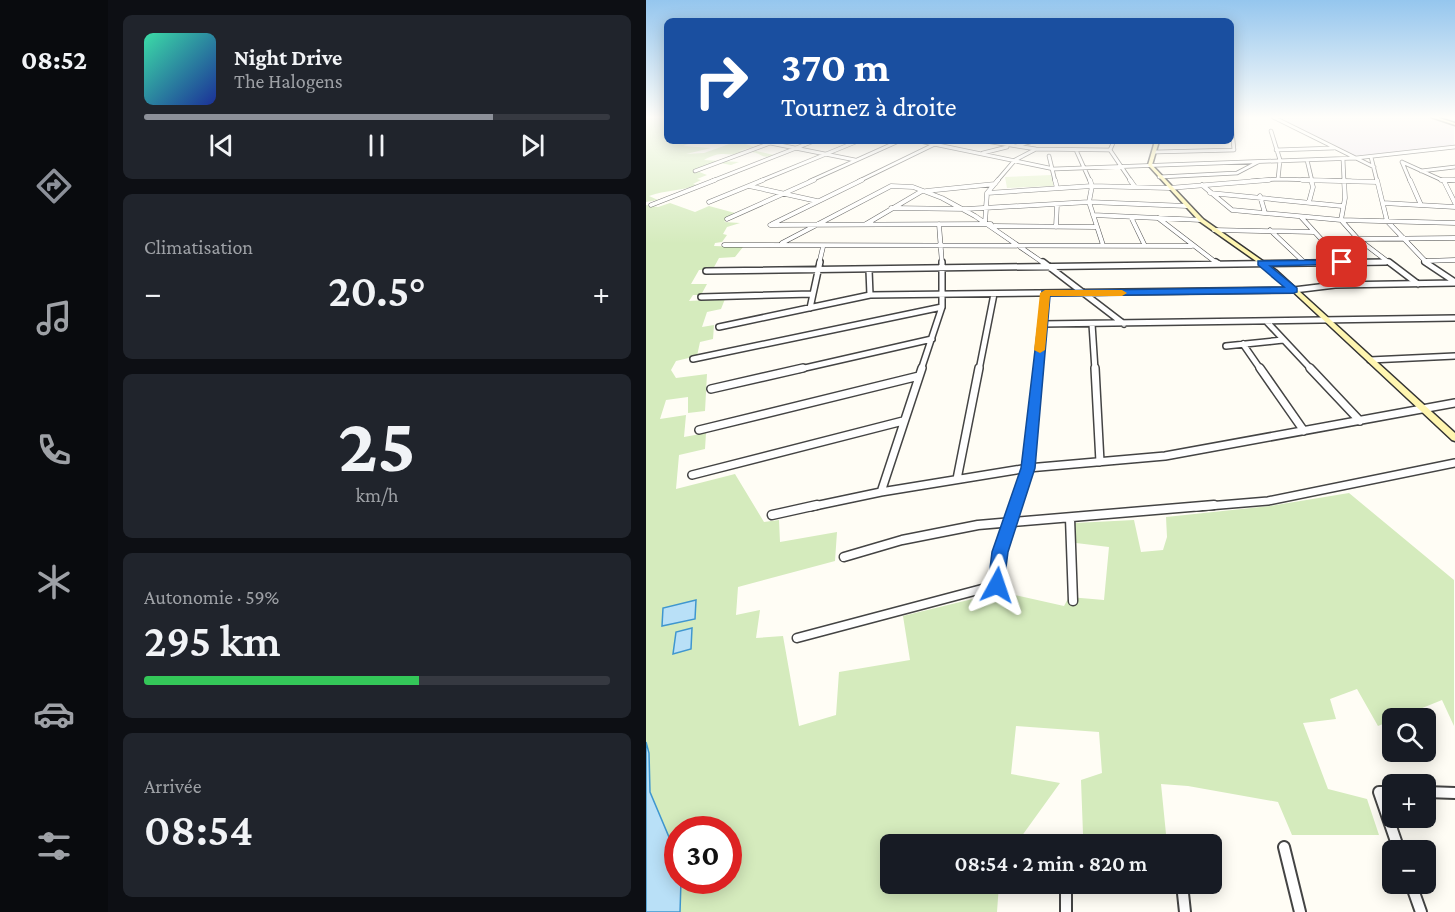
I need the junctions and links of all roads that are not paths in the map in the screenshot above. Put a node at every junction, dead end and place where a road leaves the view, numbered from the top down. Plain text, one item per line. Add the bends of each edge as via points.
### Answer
1 (1343, 159) edge
2 (725, 160) edge
3 (767, 160) edge
4 (813, 160) edge
5 (857, 160) edge
6 (903, 160) edge
7 (1015, 160) joint
8 (1050, 160) edge
9 (1081, 160) edge
10 (1117, 160) edge
11 (1152, 160) edge
12 (1280, 160) junction
13 (1307, 160) junction
14 (1323, 160) edge
15 (1359, 160) edge
16 (1372, 160) edge
17 (1260, 161) junction
18 (1242, 162) joint
19 (1402, 162) joint
20 (1150, 165) junction
21 (1121, 166) junction
22 (1085, 167) junction
23 (1374, 167) junction
24 (1454, 167) edge
25 (1054, 169) junction
26 (694, 171) dead end
27 (1421, 171) junction
28 (1159, 177) junction
29 (1278, 179) junction
30 (1311, 180) junction
31 (1454, 180) edge
32 (1342, 181) junction
33 (1377, 182) junction
34 (1444, 182) junction
35 (995, 184) junction
36 (1202, 185) junction
37 (749, 186) junction
38 (1092, 186) junction
39 (1135, 187) junction
40 (1057, 188) junction
41 (1169, 188) junction
42 (923, 191) junction
43 (987, 193) junction
44 (1210, 193) junction
45 (783, 194) junction
46 (1453, 195) edge
47 (1260, 196) junction
48 (709, 202) dead end
49 (817, 202) junction
50 (1089, 202) junction
51 (1309, 202) junction
52 (1383, 203) junction
53 (1057, 204) junction
54 (651, 205) dead end
55 (1421, 205) junction
56 (1454, 205) edge
57 (1187, 206) junction
58 (1342, 206) junction
59 (891, 208) junction
60 (986, 208) junction
61 (966, 209) junction
62 (1265, 213) junction
63 (1093, 215) junction
64 (1131, 217) junction
65 (1301, 217) junction
66 (1158, 218) junction
67 (727, 219) dead end
68 (1201, 220) junction
69 (1341, 220) junction
70 (1387, 221) junction
71 (989, 223) junction
72 (1454, 223) edge
73 (819, 224) junction
74 (866, 224) junction
75 (939, 224) junction
76 (1056, 227) junction
77 (1095, 227) junction
78 (1214, 230) junction
79 (1270, 230) junction
80 (1314, 232) junction
81 (1454, 238) edge
82 (1358, 239) junction
83 (1403, 239) junction
84 (941, 243) junction
85 (780, 244) junction
86 (1018, 244) junction
87 (724, 245) dead end
88 (1103, 245) junction
89 (1145, 246) junction
90 (1192, 246) junction
91 (823, 247) junction
92 (1454, 260) edge
93 (1424, 261) junction
94 (1342, 262) junction
95 (1386, 262) junction
96 (1261, 263) junction
97 (1305, 263) junction
98 (1219, 264) junction
99 (1048, 266) junction
100 (943, 269) junction
101 (818, 270) junction
102 (869, 270) junction
103 (706, 271) dead end
104 (1454, 282) edge
105 (1419, 284) junction
106 (1294, 290) junction
107 (944, 293) junction
108 (1045, 293) junction
109 (812, 294) junction
110 (994, 294) junction
111 (1084, 294) junction
112 (870, 295) junction
113 (701, 297) dead end
114 (942, 307) junction
115 (811, 308) junction
116 (1454, 318) edge
117 (1327, 321) junction
118 (1267, 322) junction
119 (1042, 324) junction
120 (1092, 324) junction
121 (1124, 324) junction
122 (719, 327) dead end
123 (932, 339) junction
124 (1283, 340) junction
125 (1243, 344) junction
126 (1226, 346) dead end
127 (1454, 356) edge
128 (693, 359) dead end
129 (1370, 360) junction
130 (919, 376) junction
131 (710, 389) dead end
132 (1454, 403) edge
133 (1423, 409) junction
134 (903, 421) junction
135 (1360, 421) junction
136 (699, 430) dead end
137 (1304, 431) junction
138 (1454, 438) edge
139 (1100, 462) junction
140 (1454, 463) edge
141 (1028, 468) junction
142 (692, 476) dead end
143 (957, 479) junction
144 (881, 492) junction
145 (772, 515) dead end
146 (1070, 518) junction
147 (1008, 524) junction
148 (844, 557) dead end
149 (1073, 601) dead end
150 (797, 638) dead end
151 (1436, 792) edge
152 (1454, 793) edge
153 (1284, 847) dead end
154 (1066, 894) edge
155 (1183, 894) edge
156 (1415, 894) edge
157 (1066, 912) edge
158 (1185, 912) edge
159 (1300, 912) edge
160 (1421, 912) edge

1 - 32 street
2 - 26 street
3 - 54 street
4 - 37 street
5 - 45 street
6 - 49 street
7 - 25 street
7 - 35 street
8 - 25 street
9 - 22 street
10 - 21 street
11 - 20 street
12 - 13 street
12 - 17 street
12 - 29 street
13 - 14 street
13 - 30 street
15 - 23 street
16 - 23 street
17 - 18 street
17 - 28 street via 1237,173
18 - 20 street
19 - 27 street
19 - 55 street
20 - 21 street
20 - 28 street
21 - 22 street
21 - 39 street
22 - 25 street
22 - 38 street
23 - 33 street
24 - 27 street
25 - 40 street
27 - 34 street
28 - 41 street
29 - 30 street
29 - 36 street
30 - 32 street
30 - 51 street via 1313,193
31 - 34 street
32 - 33 street
32 - 58 street
33 - 52 street
34 - 46 street
35 - 42 street
35 - 43 street
36 - 41 street
36 - 44 street
37 - 45 street
37 - 48 street
38 - 39 street
38 - 40 street
38 - 50 street
39 - 41 street
40 - 43 street
41 - 57 street
42 - 59 street
42 - 61 street
42 - 73 street via 909,185 890,186
43 - 60 street
44 - 47 street
44 - 62 street via 1229,209
45 - 49 street
45 - 67 street
46 - 56 street
47 - 51 street
47 - 62 street
49 - 73 street via 770,225
50 - 53 street
50 - 57 street
50 - 63 street
51 - 58 street
52 - 55 street
52 - 70 street
53 - 60 street
53 - 76 street
55 - 56 street
57 - 68 street
58 - 69 street
59 - 61 street
59 - 74 street
60 - 61 street
60 - 71 street
61 - 71 street
62 - 65 street
63 - 64 street
63 - 77 street
64 - 66 street
64 - 89 street
65 - 69 street
65 - 80 street
66 - 68 street
66 - 90 street
68 - 78 street
69 - 70 street
69 - 82 street
70 - 72 street
70 - 83 street
71 - 75 street
71 - 76 street
71 - 86 street
73 - 74 street
73 - 85 street
74 - 75 street
75 - 84 street
76 - 77 street
77 - 88 street
78 - 79 street
78 - 96 street
79 - 80 street
79 - 97 street
80 - 94 street
81 - 83 street
82 - 83 street
82 - 95 street
83 - 93 street
84 - 86 street
84 - 91 street
84 - 100 street
85 - 87 street
85 - 91 street
86 - 88 street
86 - 99 street
88 - 89 street
89 - 90 street
90 - 98 street
91 - 101 street
92 - 93 street
93 - 104 street
94 - 95 street
94 - 97 street
95 - 105 street
96 - 97 street
96 - 98 street
96 - 106 street
98 - 99 street
99 - 100 street
99 - 111 street
100 - 102 street
100 - 107 street
101 - 102 street
101 - 103 street
101 - 109 street
102 - 112 street
104 - 105 street
105 - 106 street via 1335,285
106 - 111 street
106 - 117 street
107 - 110 street
107 - 112 street
107 - 114 street
108 - 110 street
108 - 111 street
108 - 119 street
109 - 113 street
109 - 115 street
110 - 143 street
111 - 121 street
112 - 115 street
114 - 123 street
114 - 128 street
115 - 122 street
116 - 117 street
117 - 118 street
117 - 129 street
118 - 121 street
118 - 124 street
119 - 120 street
119 - 141 street
120 - 121 street
120 - 139 street
123 - 130 street
123 - 131 street
124 - 125 street
124 - 135 street
125 - 126 street
125 - 137 street
127 - 129 street
129 - 133 street
130 - 134 street
130 - 136 street
132 - 133 street
133 - 135 street
133 - 138 street
134 - 142 street
134 - 144 street
135 - 137 street
137 - 139 street via 1165,456
139 - 141 street
140 - 146 street via 1268,501
141 - 143 street
141 - 147 street
143 - 144 street
144 - 145 street
146 - 147 street
146 - 149 street
147 - 148 street via 978,525 902,540
147 - 150 street via 997,585
151 - 152 street
153 - 159 street
154 - 157 street
155 - 158 street
156 - 160 street

